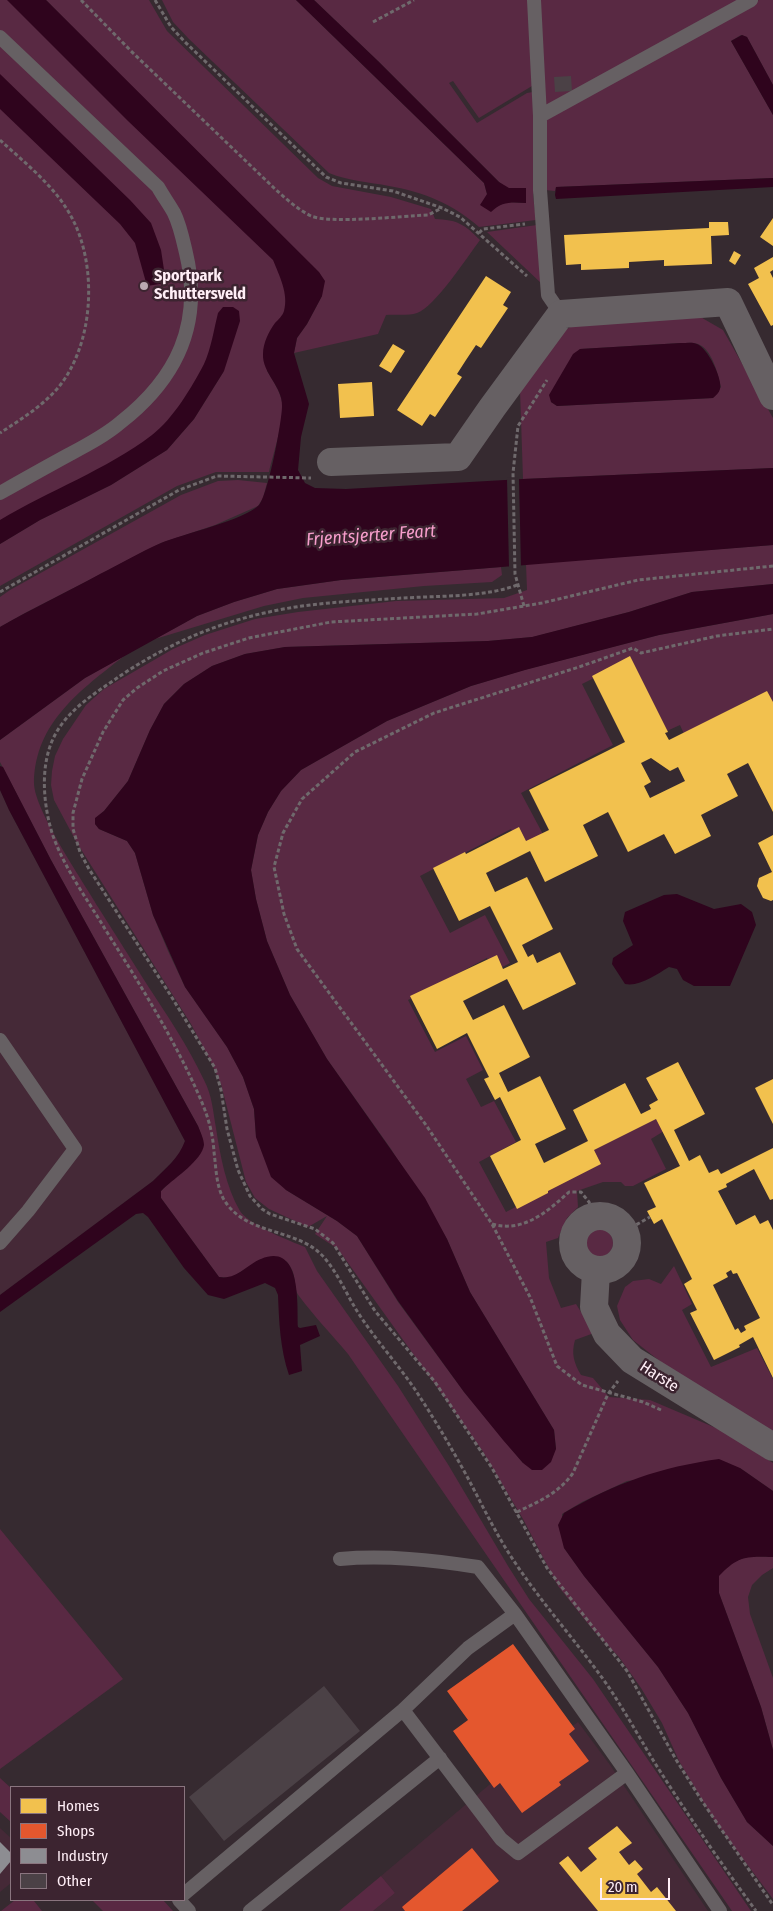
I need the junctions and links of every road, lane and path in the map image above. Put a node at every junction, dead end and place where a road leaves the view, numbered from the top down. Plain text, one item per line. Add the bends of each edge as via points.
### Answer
1 (81, 0) edge
2 (156, 0) edge
3 (414, 0) edge
4 (534, 0) edge
5 (751, 0) edge
6 (373, 22) dead end
7 (0, 37) edge
8 (540, 116) junction
9 (0, 140) edge
10 (442, 208) junction
11 (543, 222) junction
12 (478, 233) junction
13 (555, 304) junction
14 (548, 377) dead end
15 (773, 396) edge
16 (0, 433) edge
17 (330, 462) dead end
18 (308, 478) dead end
19 (0, 493) edge
20 (773, 566) edge
21 (518, 585) junction
22 (0, 592) edge
23 (524, 606) junction
24 (773, 629) edge
25 (0, 1040) edge
26 (594, 1217) junction
27 (650, 1217) dead end
28 (492, 1224) junction
29 (625, 1231) junction
30 (0, 1243) edge
31 (596, 1270) junction
32 (632, 1360) junction
33 (608, 1394) junction
34 (666, 1412) dead end
35 (773, 1447) edge
36 (518, 1512) junction
37 (340, 1560) dead end
38 (516, 1614) junction
39 (403, 1710) junction
40 (440, 1758) junction
41 (627, 1772) junction
42 (185, 1893) edge
43 (180, 1901) edge
44 (773, 1905) edge
45 (189, 1911) edge
46 (250, 1911) edge
47 (720, 1911) edge
48 (756, 1911) edge

1 - 10 path via 274,188 311,216 330,219 428,214
2 - 10 path via 184,42 326,177 342,183 393,191
3 - 6 path
4 - 8 lane
5 - 8 lane
7 - 19 lane via 158,187 174,214 192,276 191,304 181,349 165,377 144,402 121,423 92,442
8 - 11 lane
9 - 16 path via 46,184 72,218 86,259 88,278 86,321 69,371 58,388 41,404
10 - 12 path via 460,217
11 - 12 path via 483,229
11 - 13 lane
12 - 13 path
13 - 15 street via 728,302
13 - 17 street via 458,457
14 - 21 path via 518,426 513,473 515,574
18 - 22 path via 217,476 180,490
20 - 23 path via 638,580
21 - 23 path
21 - 48 path via 458,595 273,610 190,637 131,669 76,708 55,735 47,760 46,805 55,840 76,881 172,1040 202,1104 210,1126 220,1193 227,1204 244,1220 318,1250 329,1263 359,1314 414,1389 460,1463 508,1552 610,1689 654,1762
23 - 36 path via 477,614 331,622 249,638 203,653 171,668 123,700 94,750 72,813 73,829 89,869 215,1068 238,1170 250,1196 270,1214 315,1229 332,1243 374,1311 435,1382
24 - 28 path via 717,636 642,653 633,648 434,713 355,752 302,799 282,833 274,867 284,914 297,949 426,1125
25 - 30 lane via 75,1149
26 - 28 path via 582,1192 569,1192 547,1212 521,1224 505,1228
26 - 29 street via 612,1219
26 - 31 street via 578,1227 572,1244 579,1262
27 - 29 path
28 - 33 path via 530,1297 557,1366 582,1385
29 - 31 street via 626,1252 621,1260 605,1270
31 - 32 street, Harste via 594,1307 607,1334
32 - 33 path
32 - 35 street, Harste
33 - 34 path via 643,1402
33 - 36 path via 567,1482 546,1498
36 - 44 path via 547,1568 627,1671 688,1780
37 - 38 lane via 392,1558 478,1567
38 - 39 lane via 468,1648
38 - 41 lane
39 - 40 lane
39 - 42 lane
40 - 41 lane via 501,1839 518,1853
40 - 46 lane
41 - 47 lane
43 - 45 lane

